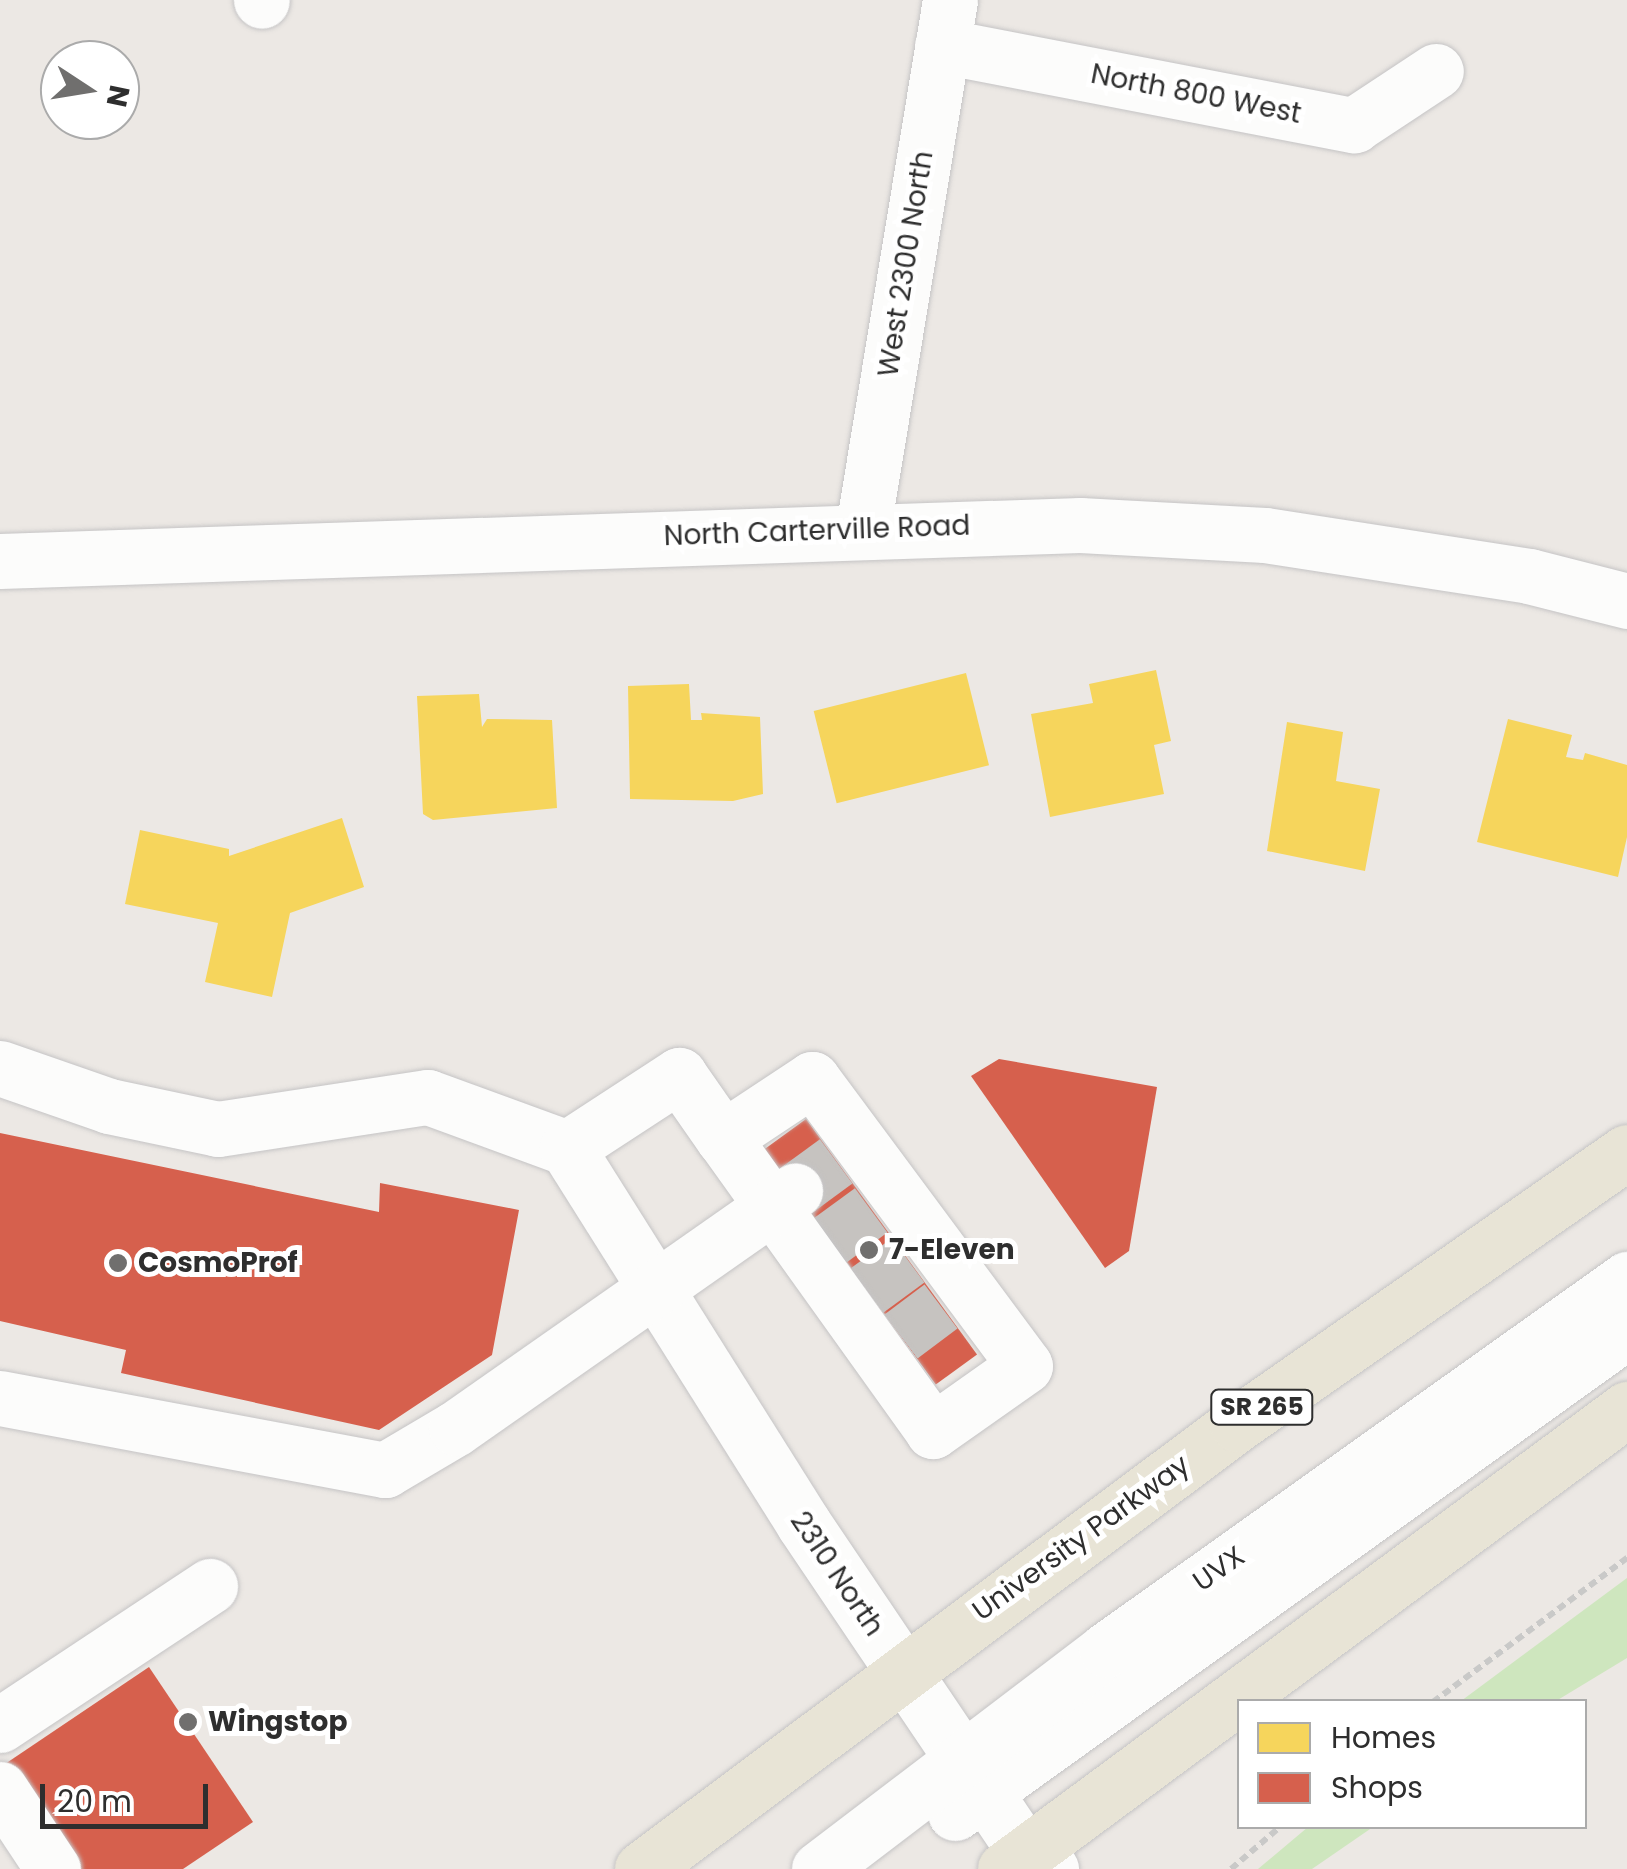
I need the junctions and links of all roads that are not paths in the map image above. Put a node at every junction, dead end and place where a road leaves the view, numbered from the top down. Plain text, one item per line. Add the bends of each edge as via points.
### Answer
1 (946, 23) edge
2 (1436, 71) dead end
3 (863, 528) junction
4 (0, 560) edge
5 (1627, 600) edge
6 (0, 1068) edge
7 (723, 1138) junction
8 (567, 1148) junction
9 (1627, 1152) edge
10 (816, 1176) junction
11 (851, 1225) junction
12 (888, 1274) junction
13 (1627, 1279) edge
14 (653, 1292) junction
15 (1627, 1331) edge
16 (0, 1398) edge
17 (1627, 1409) edge
18 (210, 1586) dead end
19 (902, 1670) junction
20 (1246, 1699) edge
21 (1237, 1706) edge
22 (0, 1724) edge
23 (973, 1775) junction
24 (0, 1788) edge
25 (1028, 1865) edge
26 (53, 1869) edge
27 (642, 1869) edge
28 (818, 1869) edge
29 (881, 1869) edge

1 - 2 street, North 800 West via 1354,124
1 - 3 street, West 2300 North
3 - 4 street, North Carterville Road
3 - 5 street, North Carterville Road via 1080,524 1265,535 1529,576
6 - 8 street via 109,1106 218,1129 428,1097
7 - 8 street via 679,1076
7 - 10 street
7 - 10 street via 812,1079
8 - 14 street, 2310 North
9 - 19 main road, University Parkway / SR 265
10 - 11 street
10 - 11 street
10 - 14 street
11 - 12 street
11 - 12 street
12 - 12 street via 921,1321
13 - 23 street, UVX
14 - 16 street via 386,1470
14 - 19 street, 2310 North
15 - 23 street
17 - 20 main road
18 - 22 street
19 - 23 street, 2310 North
19 - 27 main road, University Parkway / SR 265
21 - 25 main road
23 - 25 street, 2310 North
23 - 28 street, UVX
23 - 29 street
24 - 26 street

